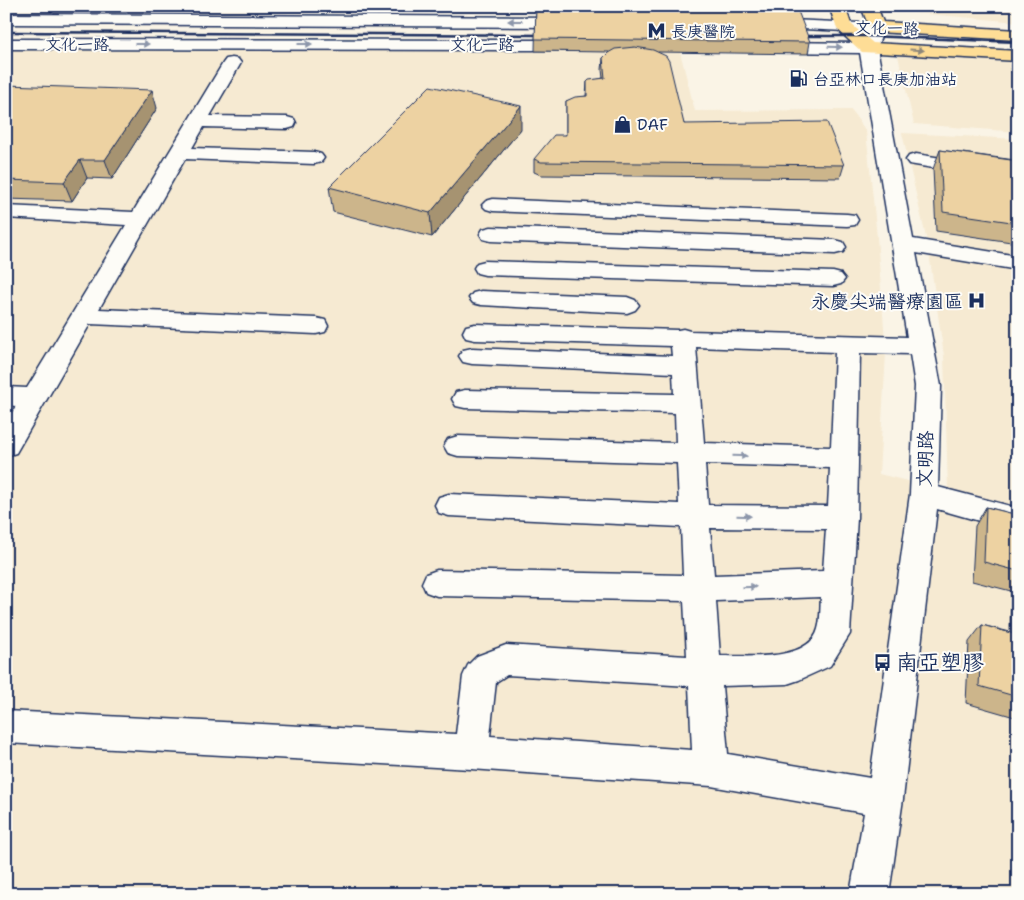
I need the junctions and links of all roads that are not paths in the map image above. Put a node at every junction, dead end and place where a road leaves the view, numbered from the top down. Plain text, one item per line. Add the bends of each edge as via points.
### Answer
1 (837, 6) edge
2 (869, 6) edge
3 (441, 14) edge
4 (6, 19) edge
5 (583, 22) edge
6 (748, 23) edge
7 (843, 26) junction
8 (1018, 35) edge
9 (872, 38) junction
10 (6, 44) edge
11 (592, 45) edge
12 (752, 46) edge
13 (1018, 56) edge
14 (232, 63) dead end
15 (198, 121) junction
16 (287, 123) dead end
17 (179, 153) junction
18 (314, 158) dead end
19 (916, 160) dead end
20 (1018, 176) edge
21 (493, 204) dead end
22 (630, 210) junction
23 (6, 212) edge
24 (140, 218) junction
25 (847, 220) dead end
26 (490, 234) dead end
27 (629, 240) junction
28 (902, 244) junction
29 (834, 247) dead end
30 (1018, 263) edge
31 (486, 268) dead end
32 (628, 272) junction
33 (833, 279) dead end
34 (481, 298) dead end
35 (627, 305) junction
36 (82, 316) junction
37 (316, 326) dead end
38 (476, 332) dead end
39 (626, 336) junction
40 (848, 344) junction
41 (920, 346) junction
42 (684, 351) junction
43 (472, 356) dead end
44 (6, 396) edge
45 (35, 397) junction
46 (465, 399) dead end
47 (688, 404) junction
48 (6, 446) edge
49 (458, 446) dead end
50 (691, 454) junction
51 (844, 458) junction
52 (924, 486) junction
53 (1018, 502) edge
54 (449, 504) dead end
55 (695, 516) junction
56 (842, 518) junction
57 (1018, 520) edge
58 (437, 583) dead end
59 (837, 584) junction
60 (700, 588) junction
61 (705, 672) junction
62 (6, 727) edge
63 (471, 752) junction
64 (711, 769) junction
65 (885, 799) junction
66 (869, 894) edge

1 - 7 main road
2 - 9 main road
3 - 4 street, 文化一路
5 -> 3 street, 文化一路
6 - 7 street, 文化一路
7 - 9 main road
8 - 9 main road, 文化一路
12 -> 9 street, 文化一路
9 -> 13 main road, 文化一路
9 - 28 street, 文明路
10 -> 11 street, 文化一路
14 - 15 street
15 - 16 street
15 - 17 street
17 - 18 street
17 - 24 street
19 - 20 street
21 - 22 street
22 - 25 street
22 - 27 street
23 - 24 street
24 - 36 street
26 - 27 street
27 - 29 street
27 - 32 street
28 - 30 street
28 - 41 street, 文明路
31 - 32 street
32 - 33 street
32 - 35 street
34 - 35 street
35 - 39 street
36 - 37 street
36 - 45 street
38 - 39 street
39 - 42 street
40 - 41 street
40 - 42 street
40 - 51 street
41 - 52 street, 文明路 via 928,386
42 - 43 street
42 - 47 street
44 - 45 street
45 - 48 street
46 - 47 street
47 - 50 street
49 - 50 street
50 -> 51 street
50 - 55 street
51 - 56 street
52 - 53 street
52 - 57 street
52 - 65 street, 文明路
54 - 55 street
55 -> 56 street
55 - 60 street
56 - 59 street
58 - 60 street
60 -> 59 street
59 - 61 street via 834,634 818,656 787,669
60 - 61 street
61 - 63 street via 506,660 489,667 480,676
61 - 64 street
62 - 63 street
63 - 64 street
64 - 65 street
65 - 66 street, 文明路

